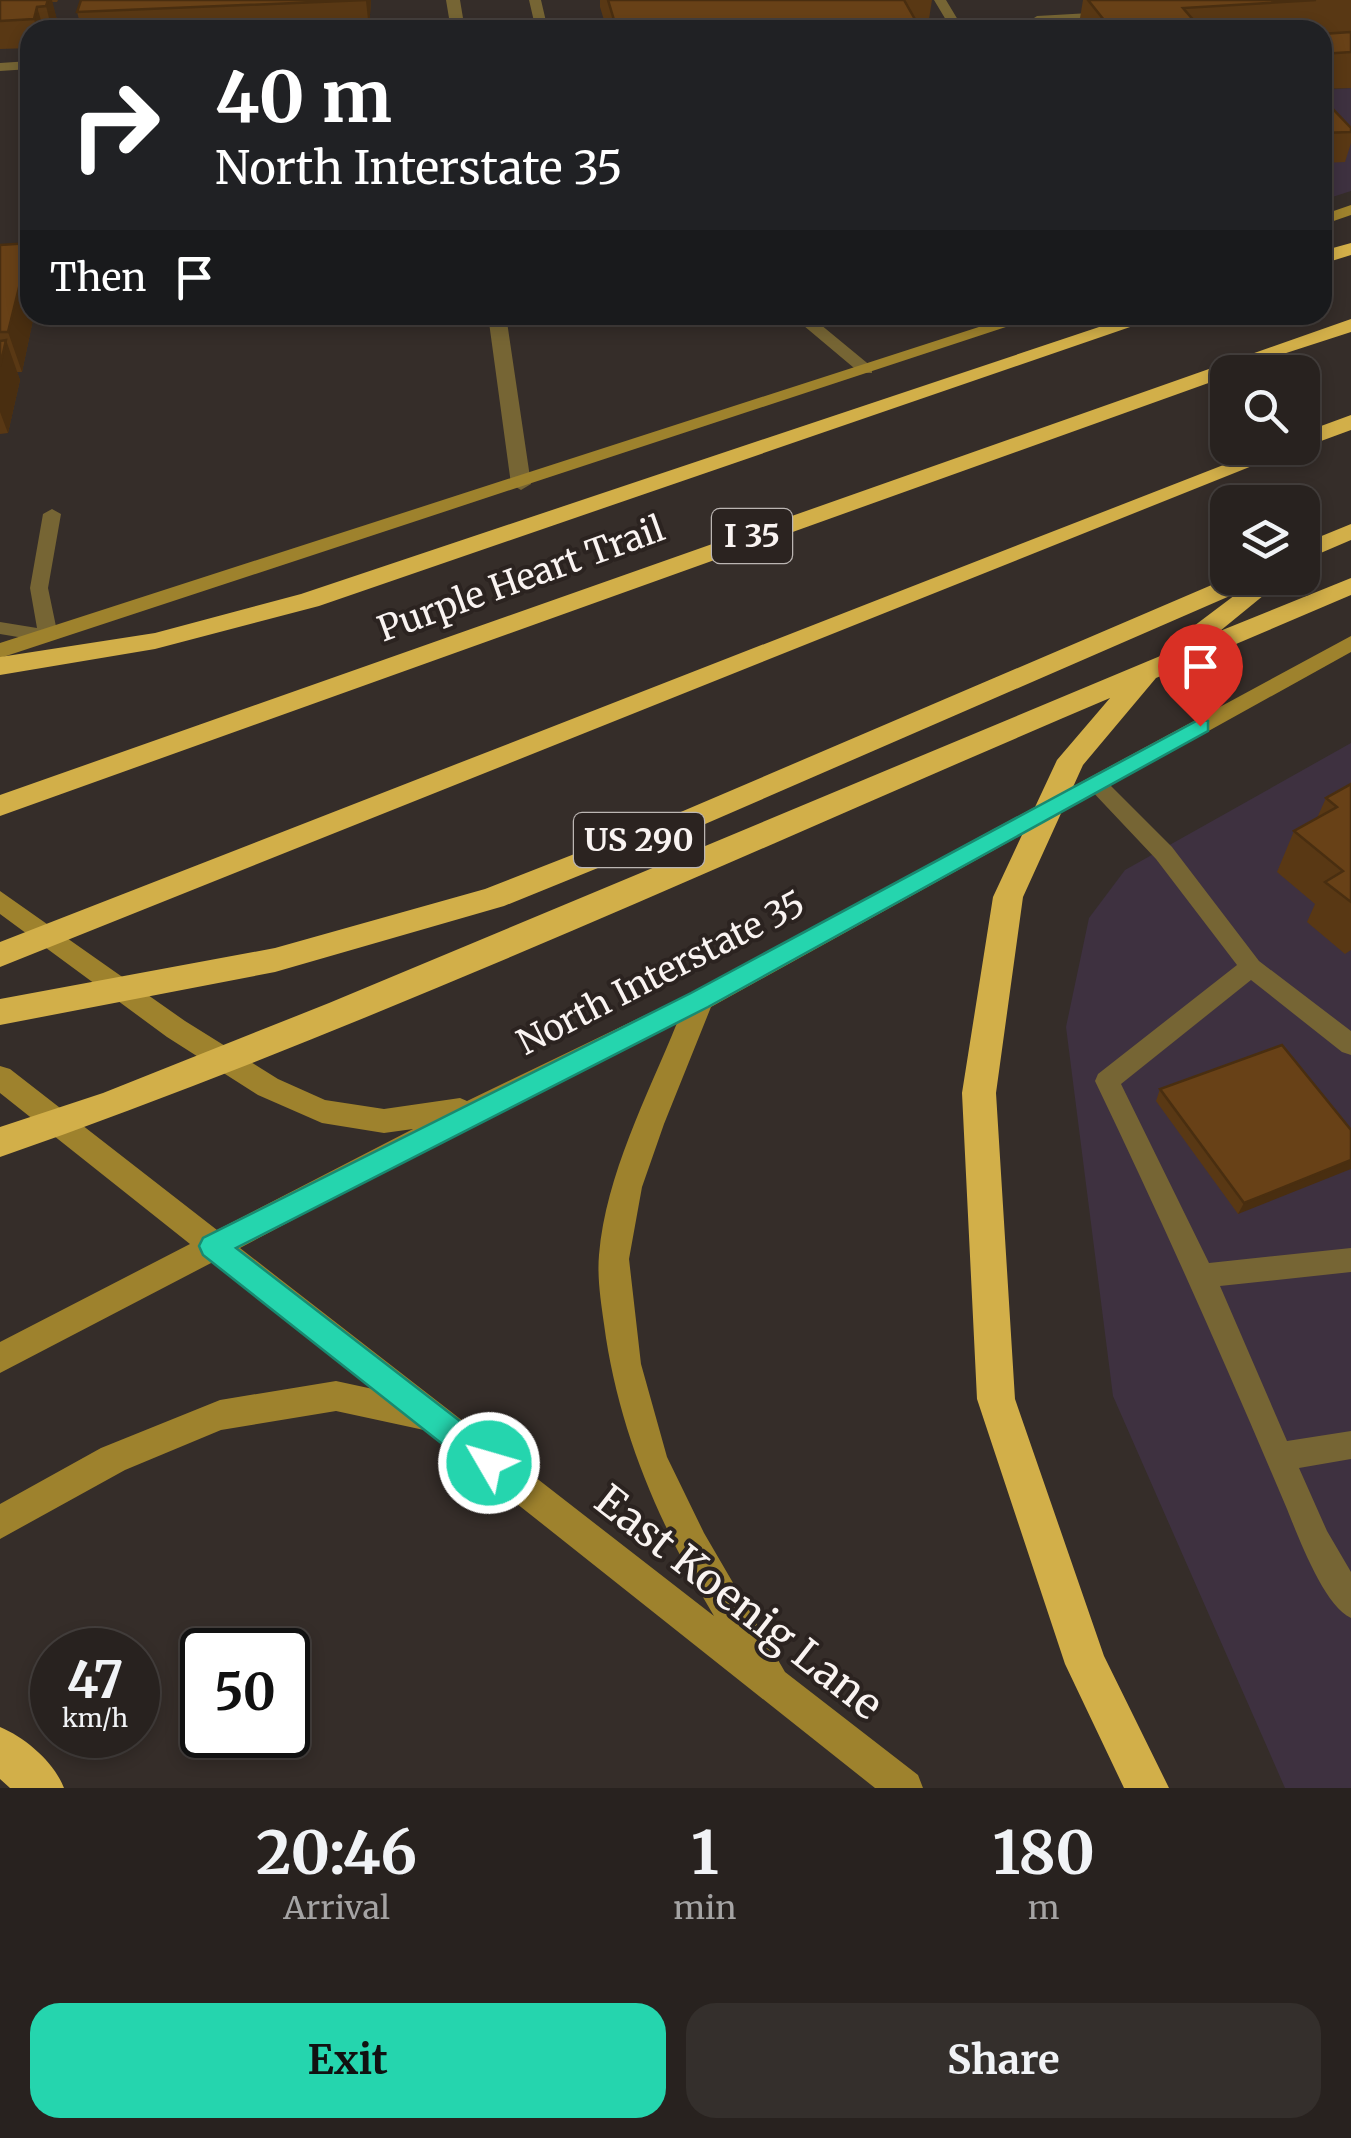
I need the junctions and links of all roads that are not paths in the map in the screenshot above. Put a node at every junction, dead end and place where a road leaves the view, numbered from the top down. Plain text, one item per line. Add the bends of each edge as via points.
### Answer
1 (1116, 16) edge
2 (1037, 20) dead end
3 (498, 325) edge
4 (814, 325) edge
5 (1003, 325) edge
6 (1127, 325) edge
7 (1351, 325) edge
8 (866, 370) junction
9 (1351, 422) edge
10 (1320, 434) edge
11 (1243, 465) edge
12 (520, 484) junction
13 (52, 514) dead end
14 (1351, 531) edge
15 (1320, 546) edge
16 (1351, 586) edge
17 (1210, 595) edge
18 (1251, 595) edge
19 (0, 628) edge
20 (48, 636) junction
21 (1347, 650) edge
22 (0, 651) edge
23 (0, 666) edge
24 (1096, 783) junction
25 (0, 806) edge
26 (0, 901) edge
27 (0, 955) edge
28 (1251, 967) junction
29 (700, 1000) junction
30 (0, 1012) edge
31 (1351, 1045) edge
32 (0, 1077) edge
33 (482, 1106) junction
34 (0, 1142) edge
35 (213, 1246) junction
36 (1351, 1260) edge
37 (1202, 1276) junction
38 (0, 1358) edge
39 (432, 1417) junction
40 (1351, 1445) edge
41 (1276, 1456) junction
42 (0, 1522) edge
43 (1351, 1602) edge
44 (778, 1690) junction
45 (905, 1788) edge
46 (1146, 1788) edge

1 - 2 lane
3 - 12 street
4 - 8 lane
5 - 8 main road
6 - 23 highway via 310,600 155,640
7 - 25 highway, Purple Heart Trail / I 35
8 - 12 main road
9 - 10 highway
11 - 27 highway
12 - 20 main road
13 - 20 lane via 38,588
14 - 15 highway
16 - 34 highway via 340,1012
17 - 30 highway, US 290 via 493,898 274,960
18 - 46 highway via 1145,676 1071,760 1008,897 979,1093 996,1399 1086,1664
19 - 20 lane
20 - 22 main road
21 - 24 main road, North Interstate 35
24 - 28 lane via 1164,853
24 - 29 main road, North Interstate 35
26 - 33 main road via 176,1029 322,1112 384,1121
28 - 31 lane
28 - 37 lane via 1106,1082
29 - 33 main road, North Interstate 35
29 - 44 main road via 630,1179 614,1255 622,1350 644,1442 680,1529
32 - 35 main road, East Koenig Lane
33 - 35 main road, North Interstate 35
35 - 38 main road, North Interstate 35
35 - 39 main road, East Koenig Lane
36 - 37 lane
37 - 41 lane
39 - 42 main road via 336,1396 220,1415 113,1459
39 - 44 main road, East Koenig Lane
40 - 41 lane
41 - 43 lane
44 - 45 main road, East Koenig Lane

